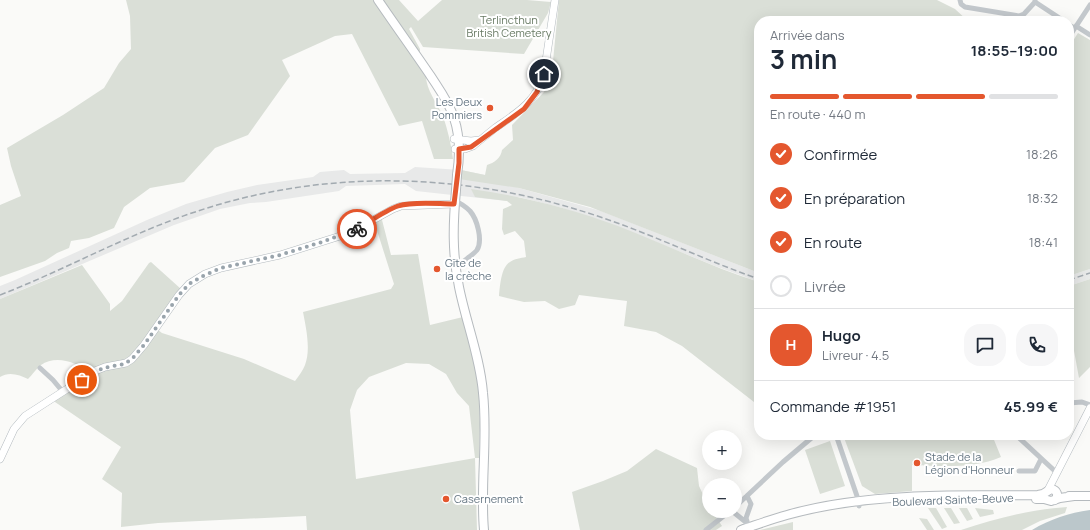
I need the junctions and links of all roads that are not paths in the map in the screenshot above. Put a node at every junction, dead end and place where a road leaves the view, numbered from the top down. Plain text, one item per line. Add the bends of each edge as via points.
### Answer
1 (378, 0) edge
2 (555, 0) edge
3 (960, 0) edge
4 (1035, 1) edge
5 (1090, 5) edge
6 (1004, 16) edge
7 (1021, 16) edge
8 (1057, 16) edge
9 (1075, 27) joint
10 (1090, 35) edge
11 (456, 139) junction
12 (479, 140) junction
13 (457, 149) junction
14 (454, 203) junction
15 (455, 267) junction
16 (40, 368) dead end
17 (63, 392) junction
18 (1074, 403) edge
19 (1090, 404) edge
20 (1090, 408) edge
21 (1074, 439) edge
22 (809, 440) edge
23 (838, 440) edge
24 (1019, 440) edge
25 (1074, 440) edge
26 (1041, 458) junction
27 (0, 459) edge
28 (1019, 471) dead end
29 (1055, 476) junction
30 (1051, 494) junction
31 (747, 496) junction
32 (1090, 496) edge
33 (742, 501) edge
34 (858, 503) junction
35 (722, 518) edge
36 (738, 518) edge
37 (746, 527) edge
38 (484, 529) edge
39 (706, 530) edge

1 - 11 main road via 433,80 448,112
2 - 12 street via 541,84 530,102
3 - 6 street via 965,7
4 - 7 street
4 - 8 street
5 - 9 street
9 - 10 street
11 - 12 street
11 - 13 main road
12 - 13 street via 471,147
13 - 14 main road, bridge via 459,163
14 - 15 main road via 452,235
14 - 15 street via 464,206 472,213 480,239 476,251
14 - 17 street via 398,206 338,237 280,255 221,268 203,276 189,284 179,295 132,359 124,364 100,369
15 - 38 main road via 479,368 484,405
16 - 17 street
17 - 27 street via 23,418 14,429
18 - 19 street
20 - 21 street
22 - 31 street
23 - 34 street
24 - 26 street
25 - 29 street
26 - 28 street via 1035,471
26 - 29 street
29 - 30 street
30 - 32 main road, Boulevard Sainte-Beuve
30 - 34 main road, Boulevard Sainte-Beuve
31 - 33 street
31 - 37 street via 751,504
34 - 37 main road, Boulevard Sainte-Beuve via 808,510
35 - 39 street
36 - 37 street

